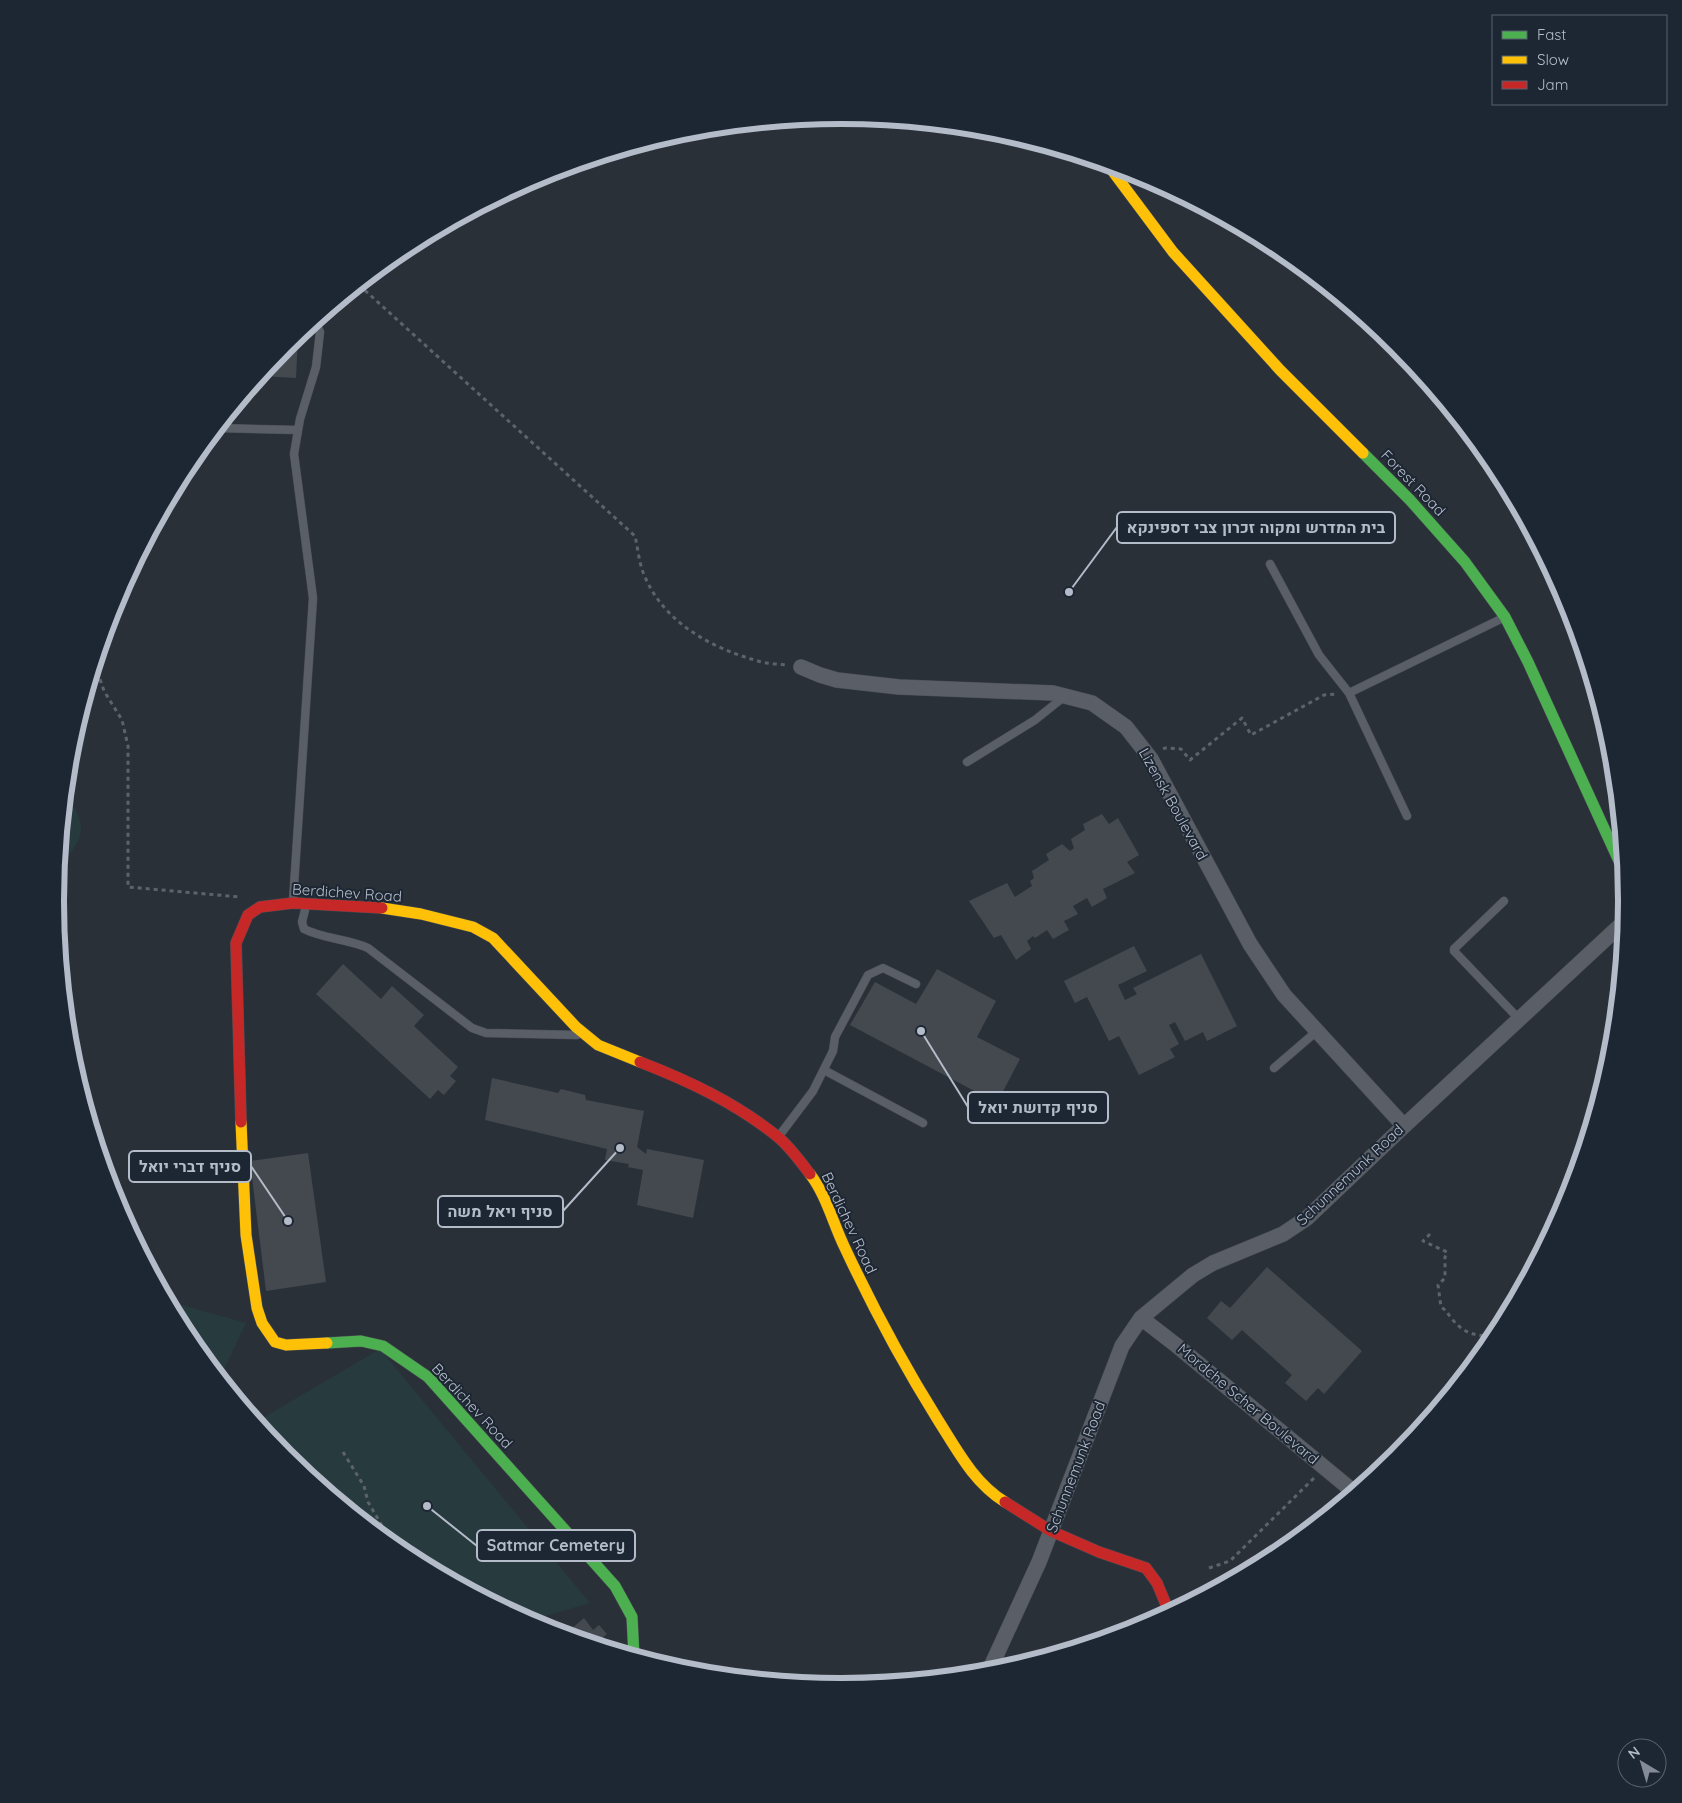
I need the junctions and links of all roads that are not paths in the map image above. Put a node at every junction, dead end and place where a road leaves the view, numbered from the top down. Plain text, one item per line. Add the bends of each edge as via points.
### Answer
1 (1115, 174) edge
2 (318, 327) edge
3 (224, 428) edge
4 (298, 430) junction
5 (1270, 564) dead end
6 (1505, 617) junction
7 (801, 667) road end
8 (1349, 693) junction
9 (1065, 696) junction
10 (967, 762) dead end
11 (1407, 816) dead end
12 (1617, 857) edge
13 (1504, 901) dead end
14 (293, 903) junction
15 (307, 904) junction
16 (1617, 928) edge
17 (916, 984) dead end
18 (1519, 1019) junction
19 (1317, 1031) junction
20 (586, 1035) junction
21 (1274, 1068) dead end
22 (824, 1070) junction
23 (923, 1123) dead end
24 (1404, 1126) junction
25 (778, 1137) junction
26 (1141, 1318) junction
27 (1350, 1489) edge
28 (1051, 1532) junction
29 (1165, 1608) edge
30 (634, 1650) edge
31 (992, 1664) edge

1 - 6 street, Forest Road via 1173,252 1280,370 1445,538
2 - 4 lane via 316,367
3 - 4 lane
4 - 14 lane via 294,454 313,598
5 - 8 lane via 1319,655
6 - 8 lane
6 - 12 street, Forest Road
7 - 9 street, Lizensk Boulevard via 837,680 900,687
8 - 11 lane
9 - 10 lane via 1035,720
9 - 19 street, Lizensk Boulevard via 1092,703 1126,727 1150,758 1250,944 1284,995
13 - 18 lane via 1454,951
14 - 15 street, Berdichev Road
14 - 30 street, Berdichev Road via 260,908 248,915 236,944 242,1177 246,1235 262,1323 275,1342 286,1345 361,1341 383,1346 428,1377 615,1586 632,1617
15 - 20 street, Berdichev Road via 375,907 473,927 493,938
15 - 20 lane via 302,922 304,929 368,948 472,1028 486,1033
16 - 18 street, Schunnemunk Road
17 - 22 lane via 883,968 868,975 835,1037 833,1051
18 - 24 street, Schunnemunk Road
19 - 21 lane
19 - 24 street, Lizensk Boulevard
20 - 25 street, Berdichev Road via 598,1044 718,1096
22 - 23 lane
22 - 25 lane via 813,1091
24 - 26 street, Schunnemunk Road via 1307,1218 1283,1234 1213,1263 1193,1275
25 - 28 street, Berdichev Road via 817,1183 872,1306 969,1470 1000,1499
26 - 27 street, Mordche Scher Boulevard
26 - 28 street, Schunnemunk Road via 1122,1346
28 - 29 street, Berdichev Road via 1146,1568 1157,1583
28 - 31 street, Schunnemunk Road

